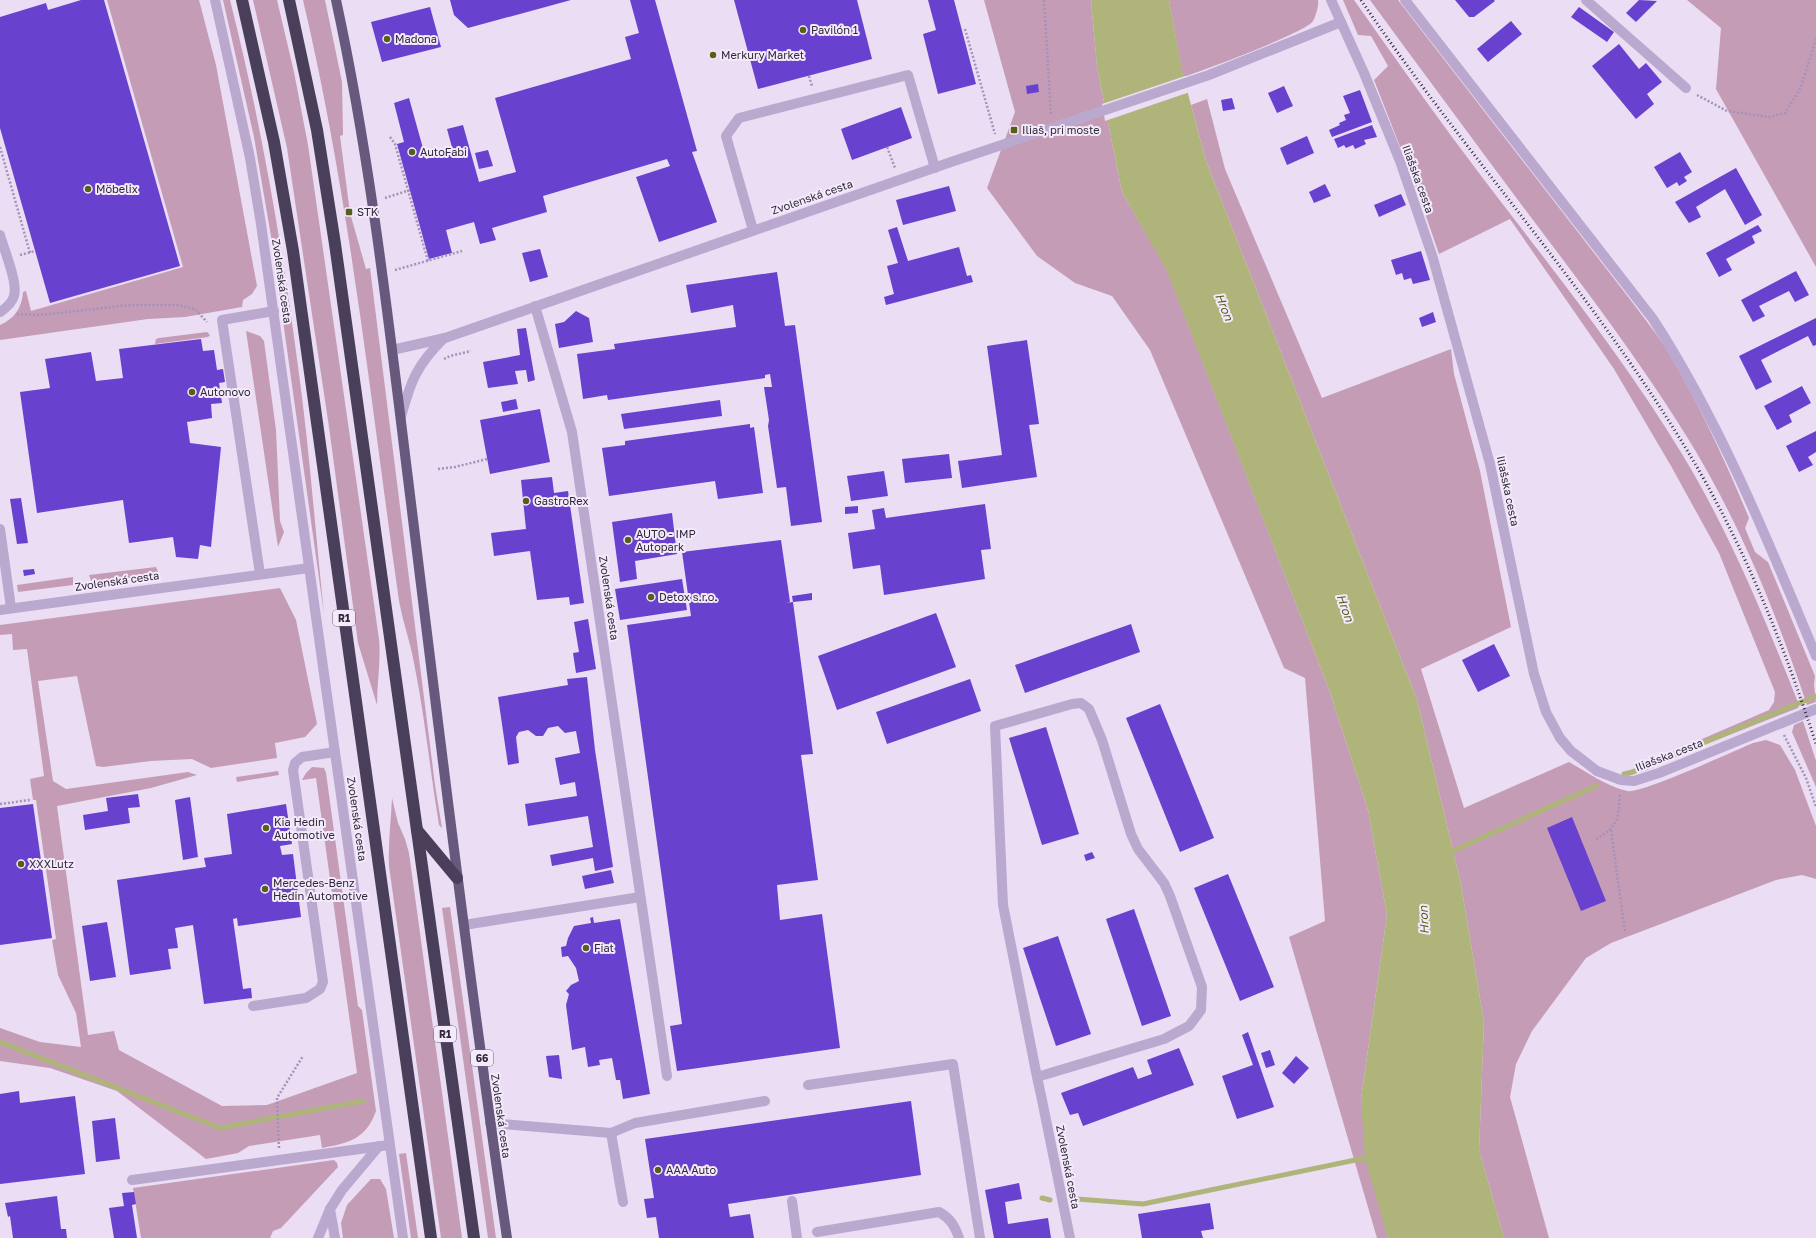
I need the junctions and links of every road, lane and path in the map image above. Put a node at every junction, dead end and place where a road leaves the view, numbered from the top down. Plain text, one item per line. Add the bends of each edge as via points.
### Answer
1 (214, 0) edge
2 (242, 0) edge
3 (289, 0) edge
4 (336, 0) edge
5 (1044, 0) edge
6 (1331, 0) edge
7 (1405, 0) edge
8 (1586, 0) edge
9 (1341, 22) junction
10 (965, 29) dead end
11 (1816, 39) edge
12 (1686, 88) joint
13 (1052, 128) junction
14 (390, 137) dead end
15 (998, 146) junction
16 (0, 147) edge
17 (887, 147) dead end
18 (934, 168) junction
19 (899, 180) junction
20 (409, 191) junction
21 (385, 199) dead end
22 (753, 230) junction
23 (0, 235) edge
24 (462, 251) dead end
25 (30, 253) dead end
26 (428, 261) junction
27 (395, 270) dead end
28 (535, 306) junction
29 (3, 310) edge
30 (274, 311) junction
31 (207, 322) dead end
32 (444, 338) junction
33 (392, 350) junction
34 (470, 351) dead end
35 (443, 359) dead end
36 (400, 419) junction
37 (487, 459) dead end
38 (438, 470) dead end
39 (0, 529) edge
40 (309, 568) junction
41 (260, 574) junction
42 (11, 608) junction
43 (0, 610) edge
44 (1816, 656) edge
45 (1816, 709) edge
46 (1779, 724) junction
47 (335, 752) junction
48 (1621, 780) junction
49 (30, 800) dead end
50 (0, 804) edge
51 (1816, 808) edge
52 (417, 830) junction
53 (1611, 830) junction
54 (1596, 839) dead end
55 (457, 878) junction
56 (640, 897) junction
57 (464, 925) junction
58 (1625, 932) dead end
59 (253, 1006) dead end
60 (303, 1056) dead end
61 (667, 1076) dead end
62 (1038, 1077) junction
63 (808, 1085) dead end
64 (765, 1101) dead end
65 (490, 1123) junction
66 (611, 1133) junction
67 (384, 1146) junction
68 (280, 1160) junction
69 (132, 1180) dead end
70 (792, 1201) dead end
71 (623, 1202) dead end
72 (330, 1209) junction
73 (817, 1232) dead end
74 (319, 1238) edge
75 (335, 1238) edge
76 (403, 1238) edge
77 (431, 1238) edge
78 (474, 1238) edge
79 (507, 1238) edge
80 (797, 1238) edge
81 (959, 1238) edge
82 (980, 1238) edge
83 (1070, 1238) edge

1 - 30 street, Zvolenská cesta via 250,158
2 - 77 highway, R1 via 274,142 293,251
3 - 52 highway, R1 via 317,130 335,244
4 - 33 main road, Zvolenská cesta via 364,156
5 - 13 path
6 - 9 street, Iliašska cesta
7 - 44 street via 1653,319 1680,362 1753,507
8 - 12 street
9 - 13 street, Zvolenská cesta via 1209,75
9 - 48 street, Iliašska cesta via 1400,162 1432,255 1490,464 1534,674 1546,712 1571,751 1597,770
10 - 15 path
11 - 12 path via 1801,87 1785,113 1769,117 1727,111
13 - 15 street, Zvolenská cesta
14 - 20 path via 395,144
15 - 18 street, Zvolenská cesta
16 - 25 path
17 - 19 path
18 - 19 street, Zvolenská cesta
18 - 22 street via 908,75 739,118 726,136
19 - 22 street, Zvolenská cesta
20 - 21 path
20 - 26 path
22 - 28 street, Zvolenská cesta
23 - 29 street via 15,287 14,297
24 - 26 path
26 - 27 path
28 - 32 street, Zvolenská cesta
28 - 56 street, Zvolenská cesta via 572,432
29 - 31 path via 18,315 40,315 130,305 177,306 195,309
30 - 40 street, Zvolenská cesta
30 - 41 street via 222,320
32 - 33 street, Zvolenská cesta
32 - 36 street, Zvolenská cesta via 423,361 408,388
33 - 36 main road, Zvolenská cesta
34 - 35 path
36 - 55 main road, Zvolenská cesta
37 - 38 path
39 - 42 street
40 - 41 street, Zvolenská cesta
40 - 47 street, Zvolenská cesta
41 - 42 street, Zvolenská cesta
42 - 43 street, Zvolenská cesta
45 - 46 street, Iliašska cesta
46 - 48 street, Iliašska cesta via 1645,779
46 - 51 path via 1806,778
47 - 59 street via 302,757 295,763 293,770 323,982 320,989 306,998
47 - 67 street, Zvolenská cesta
48 - 53 path via 1618,817
49 - 50 path
52 - 55 highway
52 - 78 highway, R1
53 - 54 path
53 - 58 path
55 - 57 main road, Zvolenská cesta / 66
56 - 57 street
56 - 61 street, Zvolenská cesta
57 - 65 main road, Zvolenská cesta / 66
60 - 68 path via 277,1098
62 - 62 street, Zvolenská cesta via 1003,905 995,726 1081,703 1089,709 1102,740 1136,844 1164,883 1170,896 1202,987 1201,1010 1189,1026 1164,1039
62 - 83 street, Zvolenská cesta
63 - 82 street via 953,1064
64 - 66 street via 635,1123
65 - 66 street
65 - 79 main road, Zvolenská cesta / 66
66 - 71 street
67 - 68 street
67 - 72 street via 342,1190
67 - 76 street, Zvolenská cesta
68 - 69 street
70 - 80 street
72 - 74 street
72 - 75 street
73 - 81 street via 938,1212 947,1216

